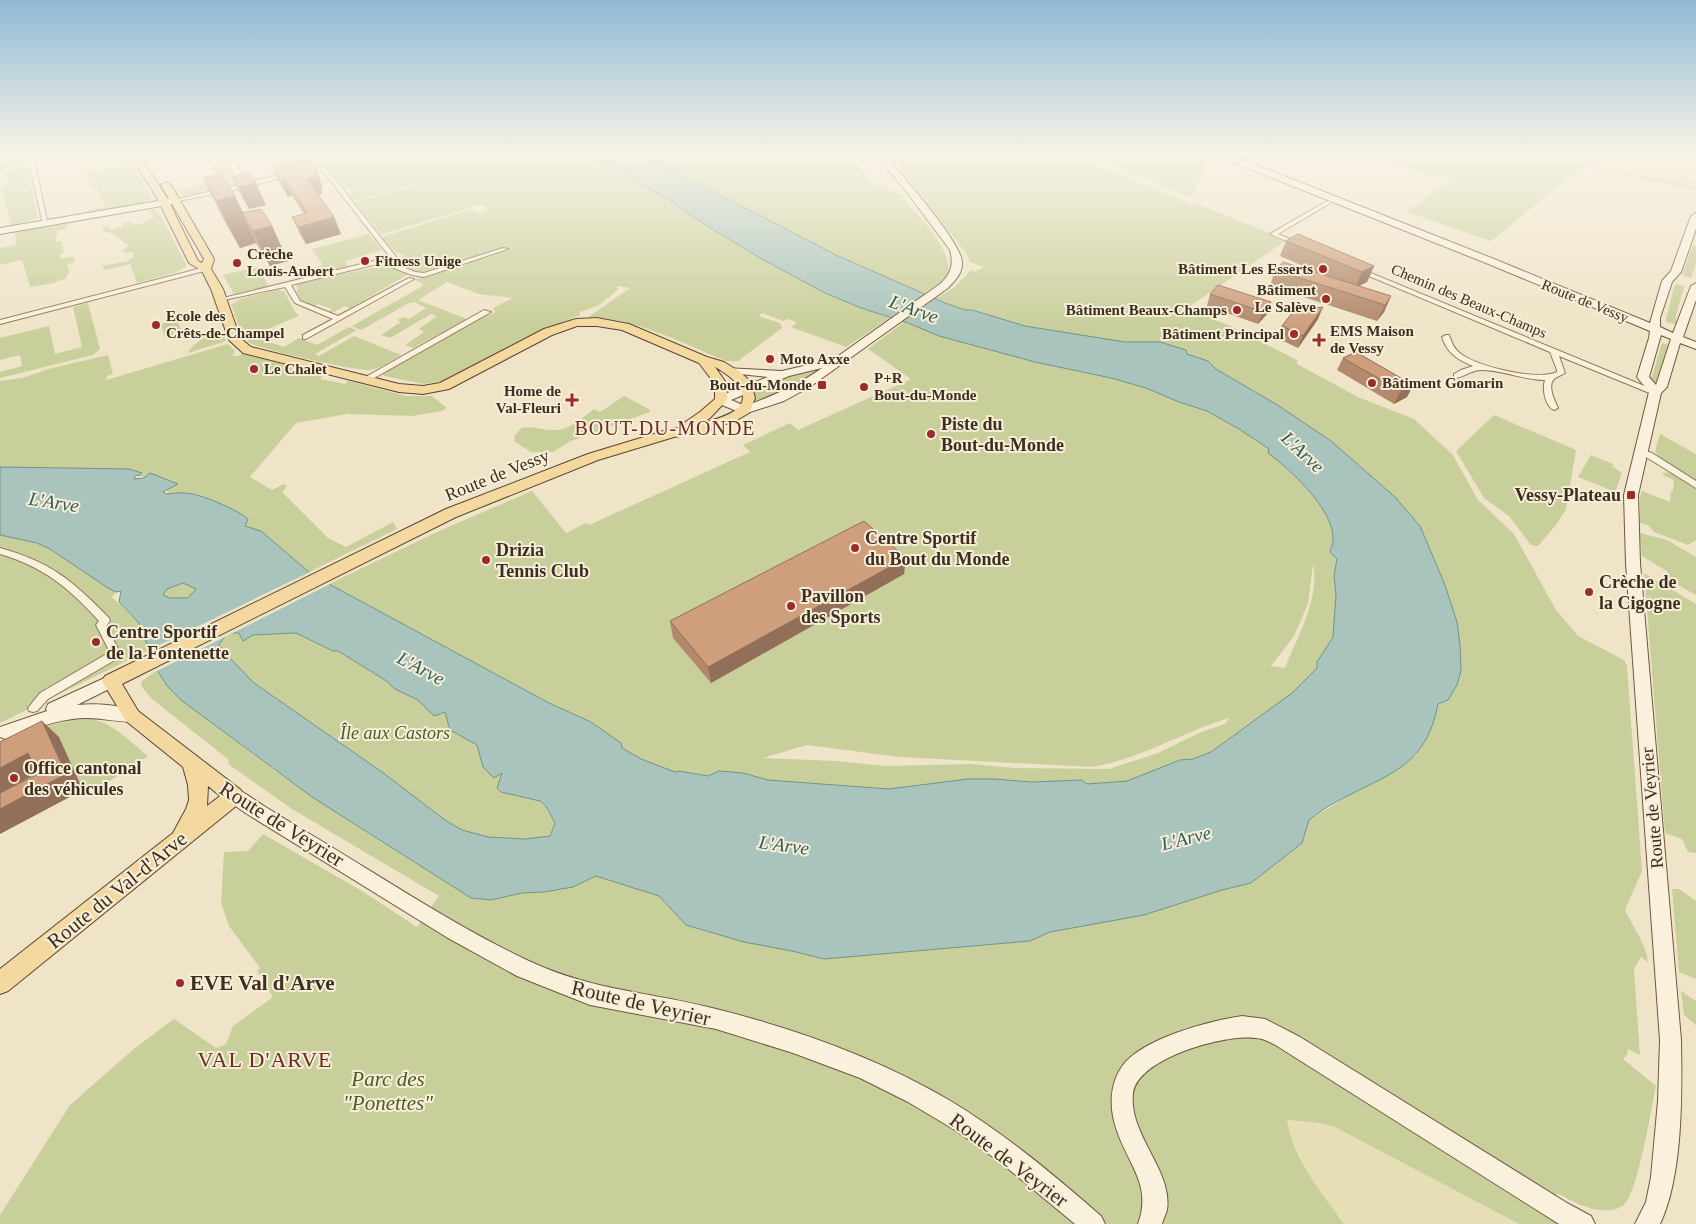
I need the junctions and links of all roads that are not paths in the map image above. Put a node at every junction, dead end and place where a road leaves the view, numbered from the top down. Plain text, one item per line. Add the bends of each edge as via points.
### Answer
1 (43, 212) edge
2 (113, 212) edge
3 (169, 212) edge
4 (182, 212) edge
5 (359, 212) edge
6 (926, 212) edge
7 (1312, 212) edge
8 (1361, 212) edge
9 (1696, 216) edge
10 (46, 224) junction
11 (0, 231) edge
12 (1691, 242) edge
13 (505, 249) dead end
14 (1309, 249) edge
15 (384, 262) junction
16 (206, 268) junction
17 (1355, 268) edge
18 (411, 278) dead end
19 (1667, 280) junction
20 (1688, 284) edge
21 (287, 285) junction
22 (221, 300) junction
23 (486, 312) dead end
24 (338, 319) junction
25 (0, 322) edge
26 (1655, 329) junction
27 (306, 337) dead end
28 (1446, 337) dead end
29 (1677, 338) junction
30 (1696, 346) edge
31 (1553, 350) junction
32 (842, 358) junction
33 (1462, 358) junction
34 (703, 360) junction
35 (1487, 368) junction
36 (729, 370) junction
37 (785, 374) junction
38 (1522, 376) junction
39 (1550, 378) junction
40 (366, 379) junction
41 (748, 390) junction
42 (1547, 391) junction
43 (1655, 392) junction
44 (721, 400) junction
45 (1554, 408) dead end
46 (744, 410) junction
47 (672, 433) junction
48 (1640, 452) junction
49 (1696, 485) edge
50 (0, 551) edge
51 (111, 681) junction
52 (33, 708) dead end
53 (132, 716) junction
54 (2, 734) edge
55 (192, 765) junction
56 (234, 796) junction
57 (174, 844) junction
58 (0, 983) edge
59 (1093, 1224) edge
60 (1150, 1224) edge
61 (1584, 1224) edge
62 (1647, 1224) edge

1 - 10 street
2 - 10 main road
3 - 16 main road via 194,263
4 - 16 main road via 208,259
5 - 15 street via 394,256
6 - 32 main road, Route de Vessy via 954,250 958,268 944,286
7 - 14 street via 1273,234
8 - 26 main road, Route de Vessy
9 - 12 main road
10 - 11 main road
12 - 19 main road via 1676,272
13 - 15 street via 424,275
15 - 21 street
16 - 22 main road
16 - 25 street
17 - 31 street, Chemin des Beaux-Champs
18 - 24 street
19 - 20 main road
19 - 26 main road via 1655,318
20 - 29 main road, Route de Veyrier via 1688,310
21 - 22 street
21 - 24 street via 297,302
22 - 40 main road via 235,340 243,348
23 - 40 street
24 - 27 street
26 - 29 main road, Route de Vessy
26 - 43 main road via 1643,377
28 - 33 street via 1451,348
29 - 30 main road, Route de Vessy
29 - 43 main road, Route de Veyrier via 1661,386
31 - 39 street via 1561,373
31 - 43 street, Chemin des Beaux-Champs
32 - 37 main road, Route de Vessy
32 - 46 main road, Route de Vessy via 807,384
33 - 35 street
33 - 35 street via 1466,365 1460,373
34 - 36 main road
34 - 40 main road via 625,327 586,322 543,334 444,386 413,390
34 - 44 main road via 722,384
35 - 38 street
36 - 37 main road, Route de Vessy
36 - 41 main road
37 - 41 main road, Route de Vessy
38 - 39 street
38 - 42 street
39 - 42 street
41 - 44 main road, Route de Vessy
41 - 46 main road via 748,403
42 - 45 street
43 - 48 main road, Route de Veyrier
44 - 46 main road
44 - 47 main road, Route de Vessy via 705,415
46 - 47 main road, Route de Vessy via 699,429
47 - 51 main road, Route de Vessy via 593,457 496,494 342,565
48 - 49 street
48 - 62 main road, Route de Veyrier via 1631,495 1630,526 1671,1057 1671,1098 1662,1175 1658,1198
50 - 52 street via 38,564 68,582 105,621 101,626 116,654 44,696
51 - 53 main road, Route de Veyrier
51 - 54 main road
53 - 54 main road via 114,711 78,710 50,716
53 - 55 main road, Route de Veyrier
55 - 56 main road, Route de Veyrier
55 - 57 main road via 200,788 199,803
56 - 57 main road, Route du Val-d'Arve
56 - 59 main road, Route de Veyrier via 479,946 549,980 600,997 712,1018 760,1032 890,1080 919,1095 994,1145
57 - 58 main road, Route du Val-d'Arve
60 - 61 main road via 1156,1210 1155,1191 1130,1139 1122,1109 1128,1078 1138,1066 1181,1043 1216,1031 1245,1027 1267,1031 1293,1044

